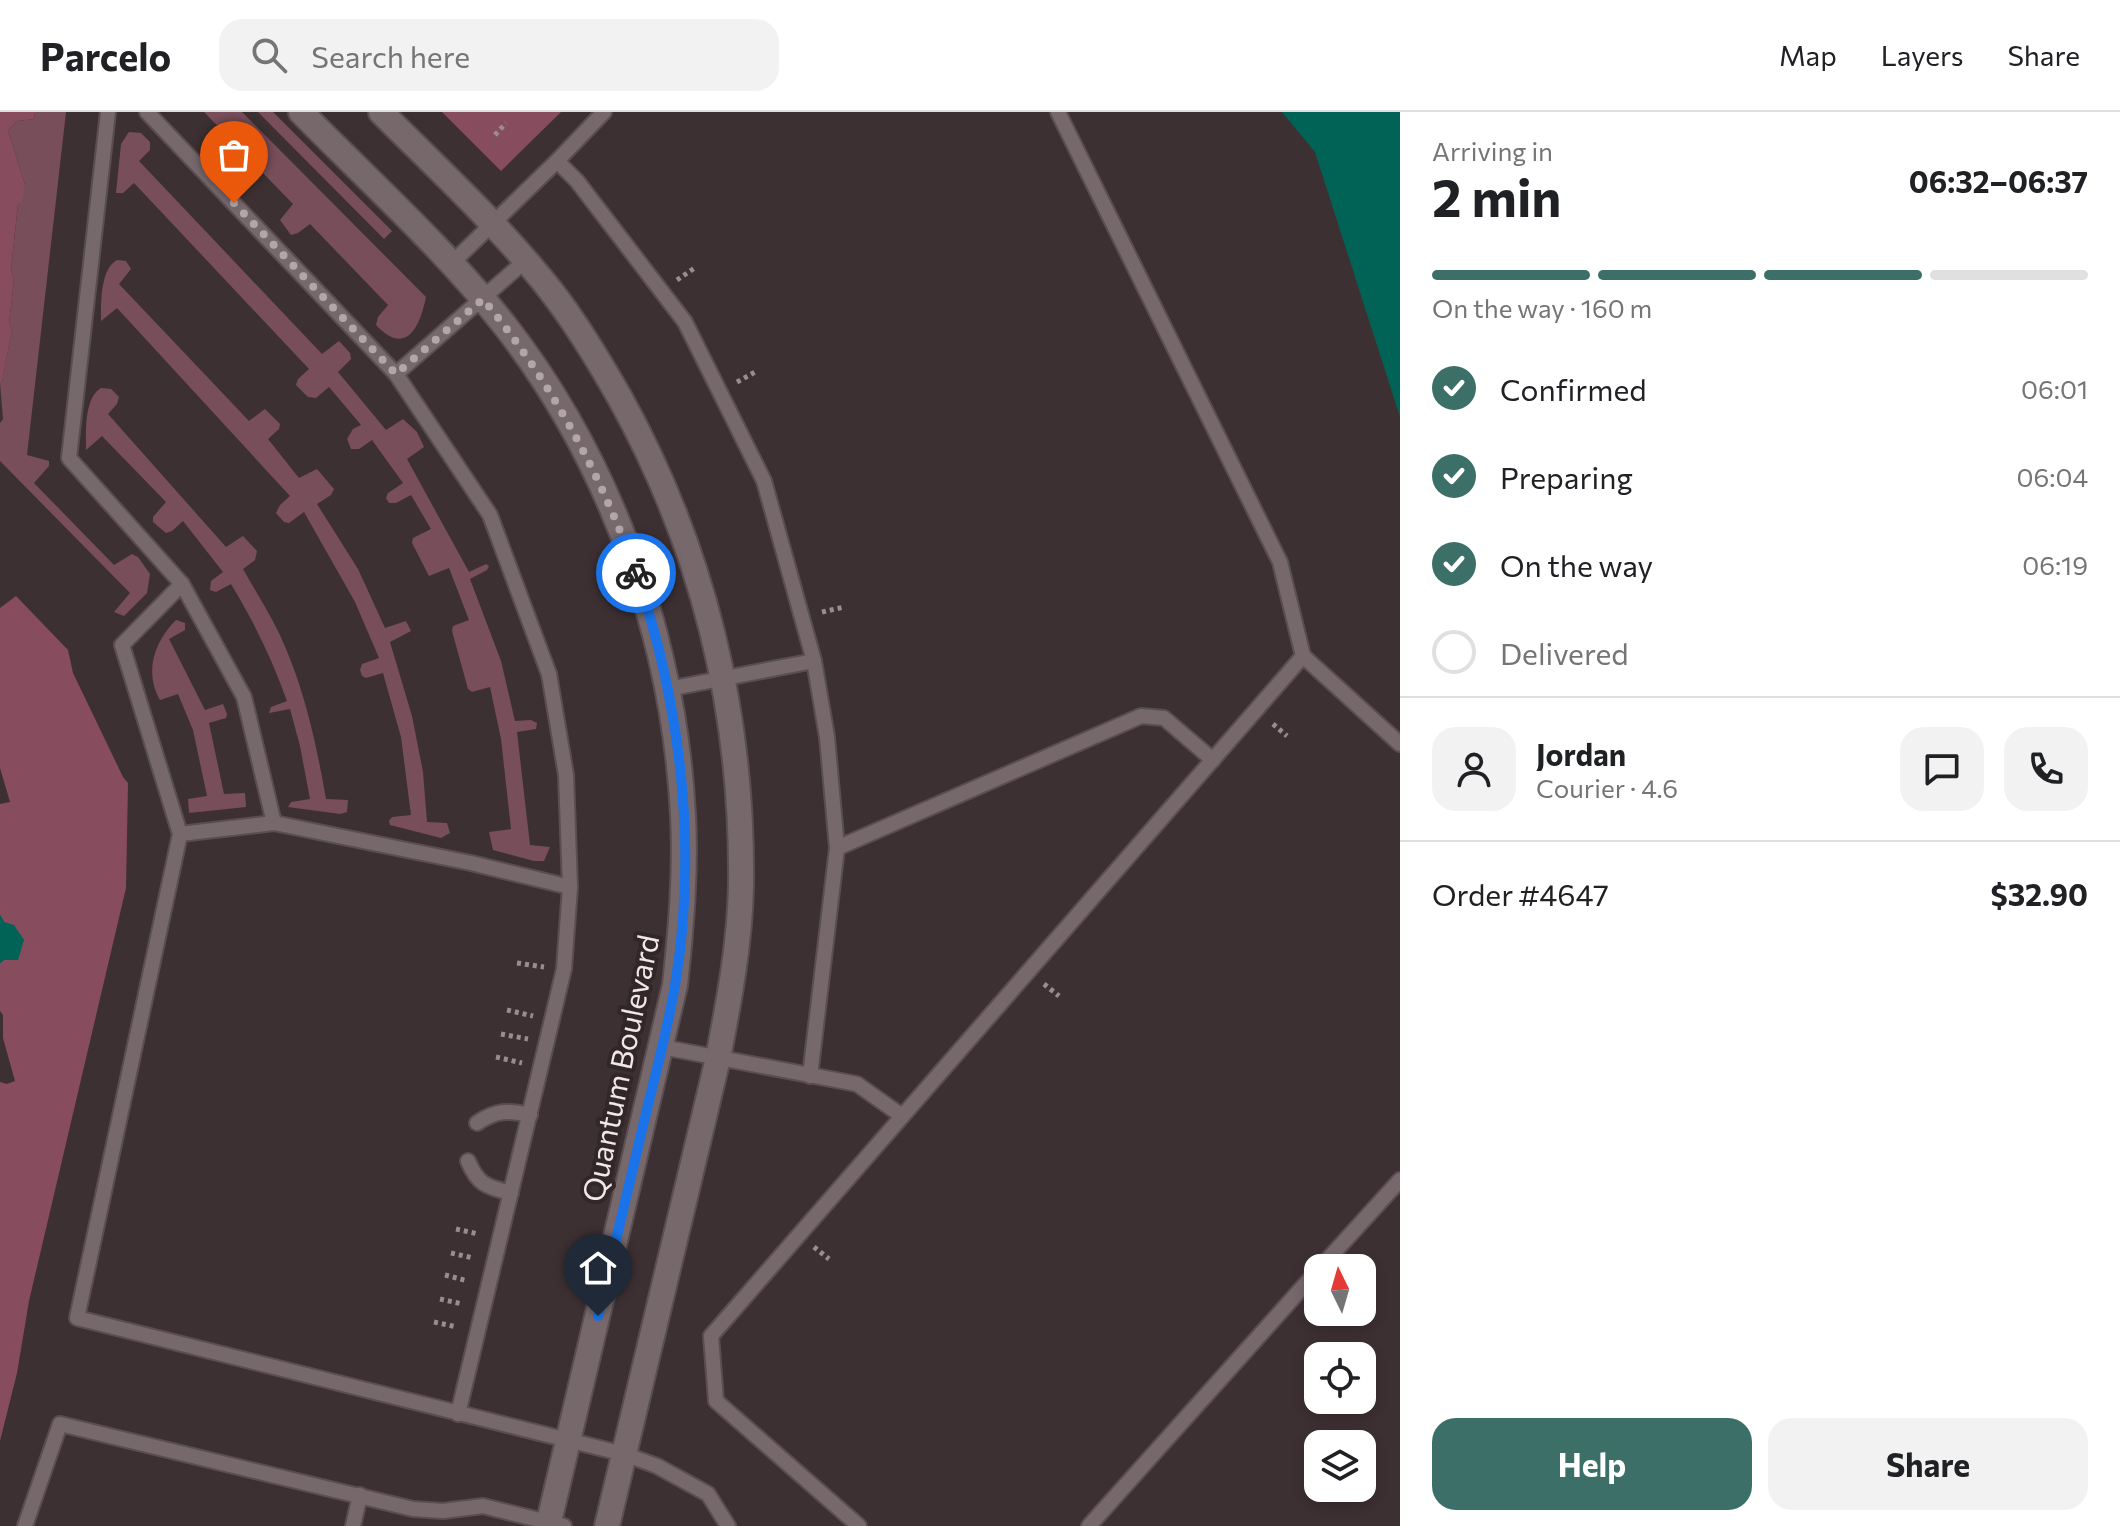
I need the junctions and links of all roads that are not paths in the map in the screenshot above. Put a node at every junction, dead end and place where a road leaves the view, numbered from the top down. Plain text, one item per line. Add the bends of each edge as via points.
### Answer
1 (108, 112) edge
2 (147, 112) edge
3 (301, 112) edge
4 (381, 112) edge
5 (604, 112) edge
6 (1058, 112) edge
7 (557, 161) junction
8 (492, 223) junction
9 (525, 261) junction
10 (452, 263) junction
11 (483, 299) junction
12 (396, 374) junction
13 (182, 584) junction
14 (1303, 656) junction
15 (814, 661) junction
16 (723, 678) junction
17 (668, 689) junction
18 (1400, 744) edge
19 (1213, 760) junction
20 (274, 823) junction
21 (180, 834) junction
22 (837, 848) junction
23 (570, 887) junction
24 (662, 1047) junction
25 (718, 1058) junction
26 (810, 1076) junction
27 (530, 1115) junction
28 (902, 1116) junction
29 (477, 1123) dead end
30 (468, 1161) dead end
31 (1400, 1180) edge
32 (511, 1193) junction
33 (1333, 1254) edge
34 (1304, 1286) edge
35 (458, 1414) junction
36 (569, 1439) junction
37 (624, 1454) junction
38 (360, 1495) junction
39 (554, 1525) edge
40 (25, 1526) edge
41 (353, 1526) edge
42 (607, 1526) edge
43 (728, 1526) edge
44 (859, 1526) edge
45 (1089, 1526) edge

1 - 13 lane via 69,458
2 - 12 lane
3 - 10 street, Quantum Boulevard
4 - 8 street
5 - 7 lane
6 - 14 lane via 1280,562
7 - 8 lane
7 - 15 lane via 685,322 764,481
8 - 9 street
8 - 10 lane
9 - 11 lane
9 - 16 street via 595,355 649,450 691,556
10 - 11 street, Quantum Boulevard
11 - 12 lane
11 - 17 street, Quantum Boulevard via 551,394 604,492 647,605
12 - 23 lane via 490,515 549,674 566,775
13 - 20 lane via 244,697
13 - 21 lane via 122,645
14 - 18 lane
14 - 19 lane
15 - 16 lane
15 - 22 lane
16 - 17 lane
16 - 25 street via 737,771 741,886 733,981
17 - 24 street, Quantum Boulevard via 679,760 684,872 675,985
19 - 22 lane via 1164,718 1141,716
19 - 28 lane
20 - 21 lane
20 - 23 lane
21 - 35 lane via 77,1318
22 - 26 lane
23 - 27 lane via 564,969
24 - 25 lane
24 - 36 street, Quantum Boulevard
25 - 26 lane
25 - 37 street
26 - 28 lane via 857,1084
27 - 29 lane via 509,1110
27 - 32 lane
28 - 44 lane via 711,1336 716,1401
30 - 32 lane via 476,1179
31 - 33 lane
32 - 35 lane
34 - 45 lane
35 - 36 lane
36 - 37 lane
36 - 39 street, Quantum Boulevard
37 - 42 street
37 - 43 lane via 708,1494
38 - 39 lane via 413,1509 483,1506
38 - 40 lane via 60,1424
38 - 41 lane

